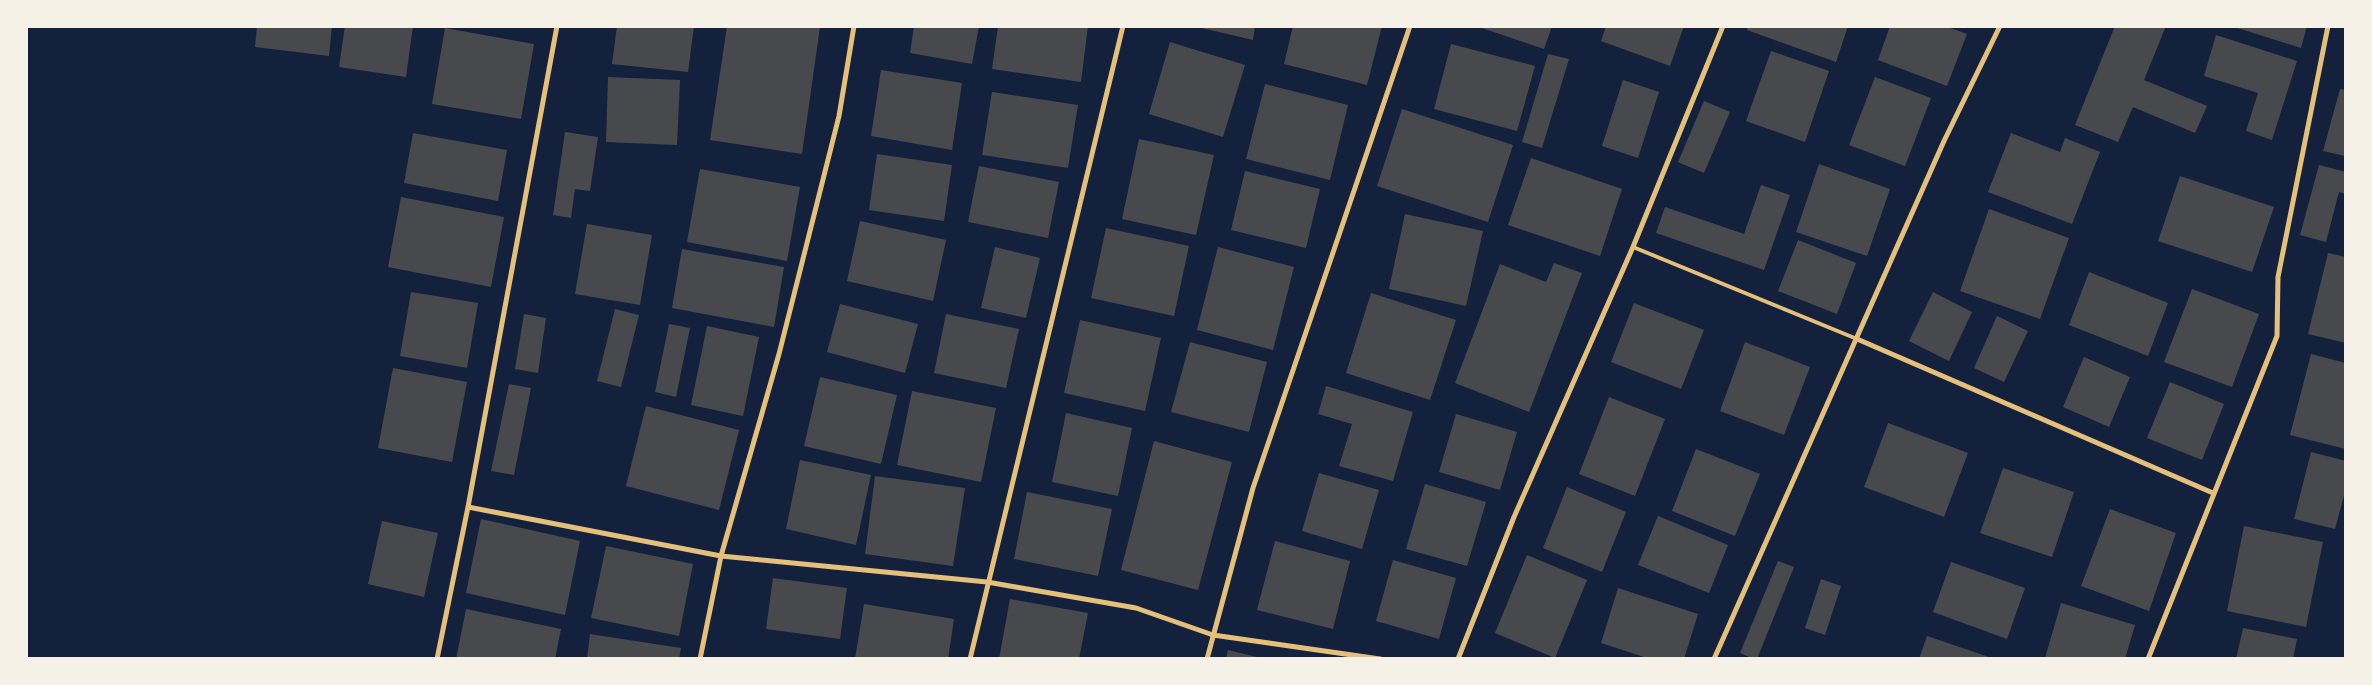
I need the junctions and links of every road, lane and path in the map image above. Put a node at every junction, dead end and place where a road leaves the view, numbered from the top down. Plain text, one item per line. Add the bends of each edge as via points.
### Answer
1 (557, 26) edge
2 (854, 26) edge
3 (1123, 26) edge
4 (1410, 26) edge
5 (1723, 26) edge
6 (2000, 26) edge
7 (2328, 26) edge
8 (1633, 248) junction
9 (1857, 339) junction
10 (2213, 494) junction
11 (468, 507) junction
12 (722, 556) junction
13 (987, 582) junction
14 (1213, 635) junction
15 (438, 659) edge
16 (700, 659) edge
17 (970, 659) edge
18 (1206, 659) edge
19 (1380, 659) edge
20 (1458, 659) edge
21 (1714, 659) edge
22 (2148, 659) edge

1 - 11 street
2 - 12 street via 839,116 780,354
3 - 13 street
4 - 14 street via 1253,488
5 - 8 street
6 - 9 street via 1944,141
7 - 10 street via 2278,277 2277,336
8 - 9 lane
8 - 20 street via 1514,517
9 - 10 street
9 - 21 street
10 - 22 street
11 - 12 street
11 - 15 street
12 - 13 street
12 - 16 street
13 - 14 street via 1136,608
13 - 17 street
14 - 18 street
14 - 19 street

